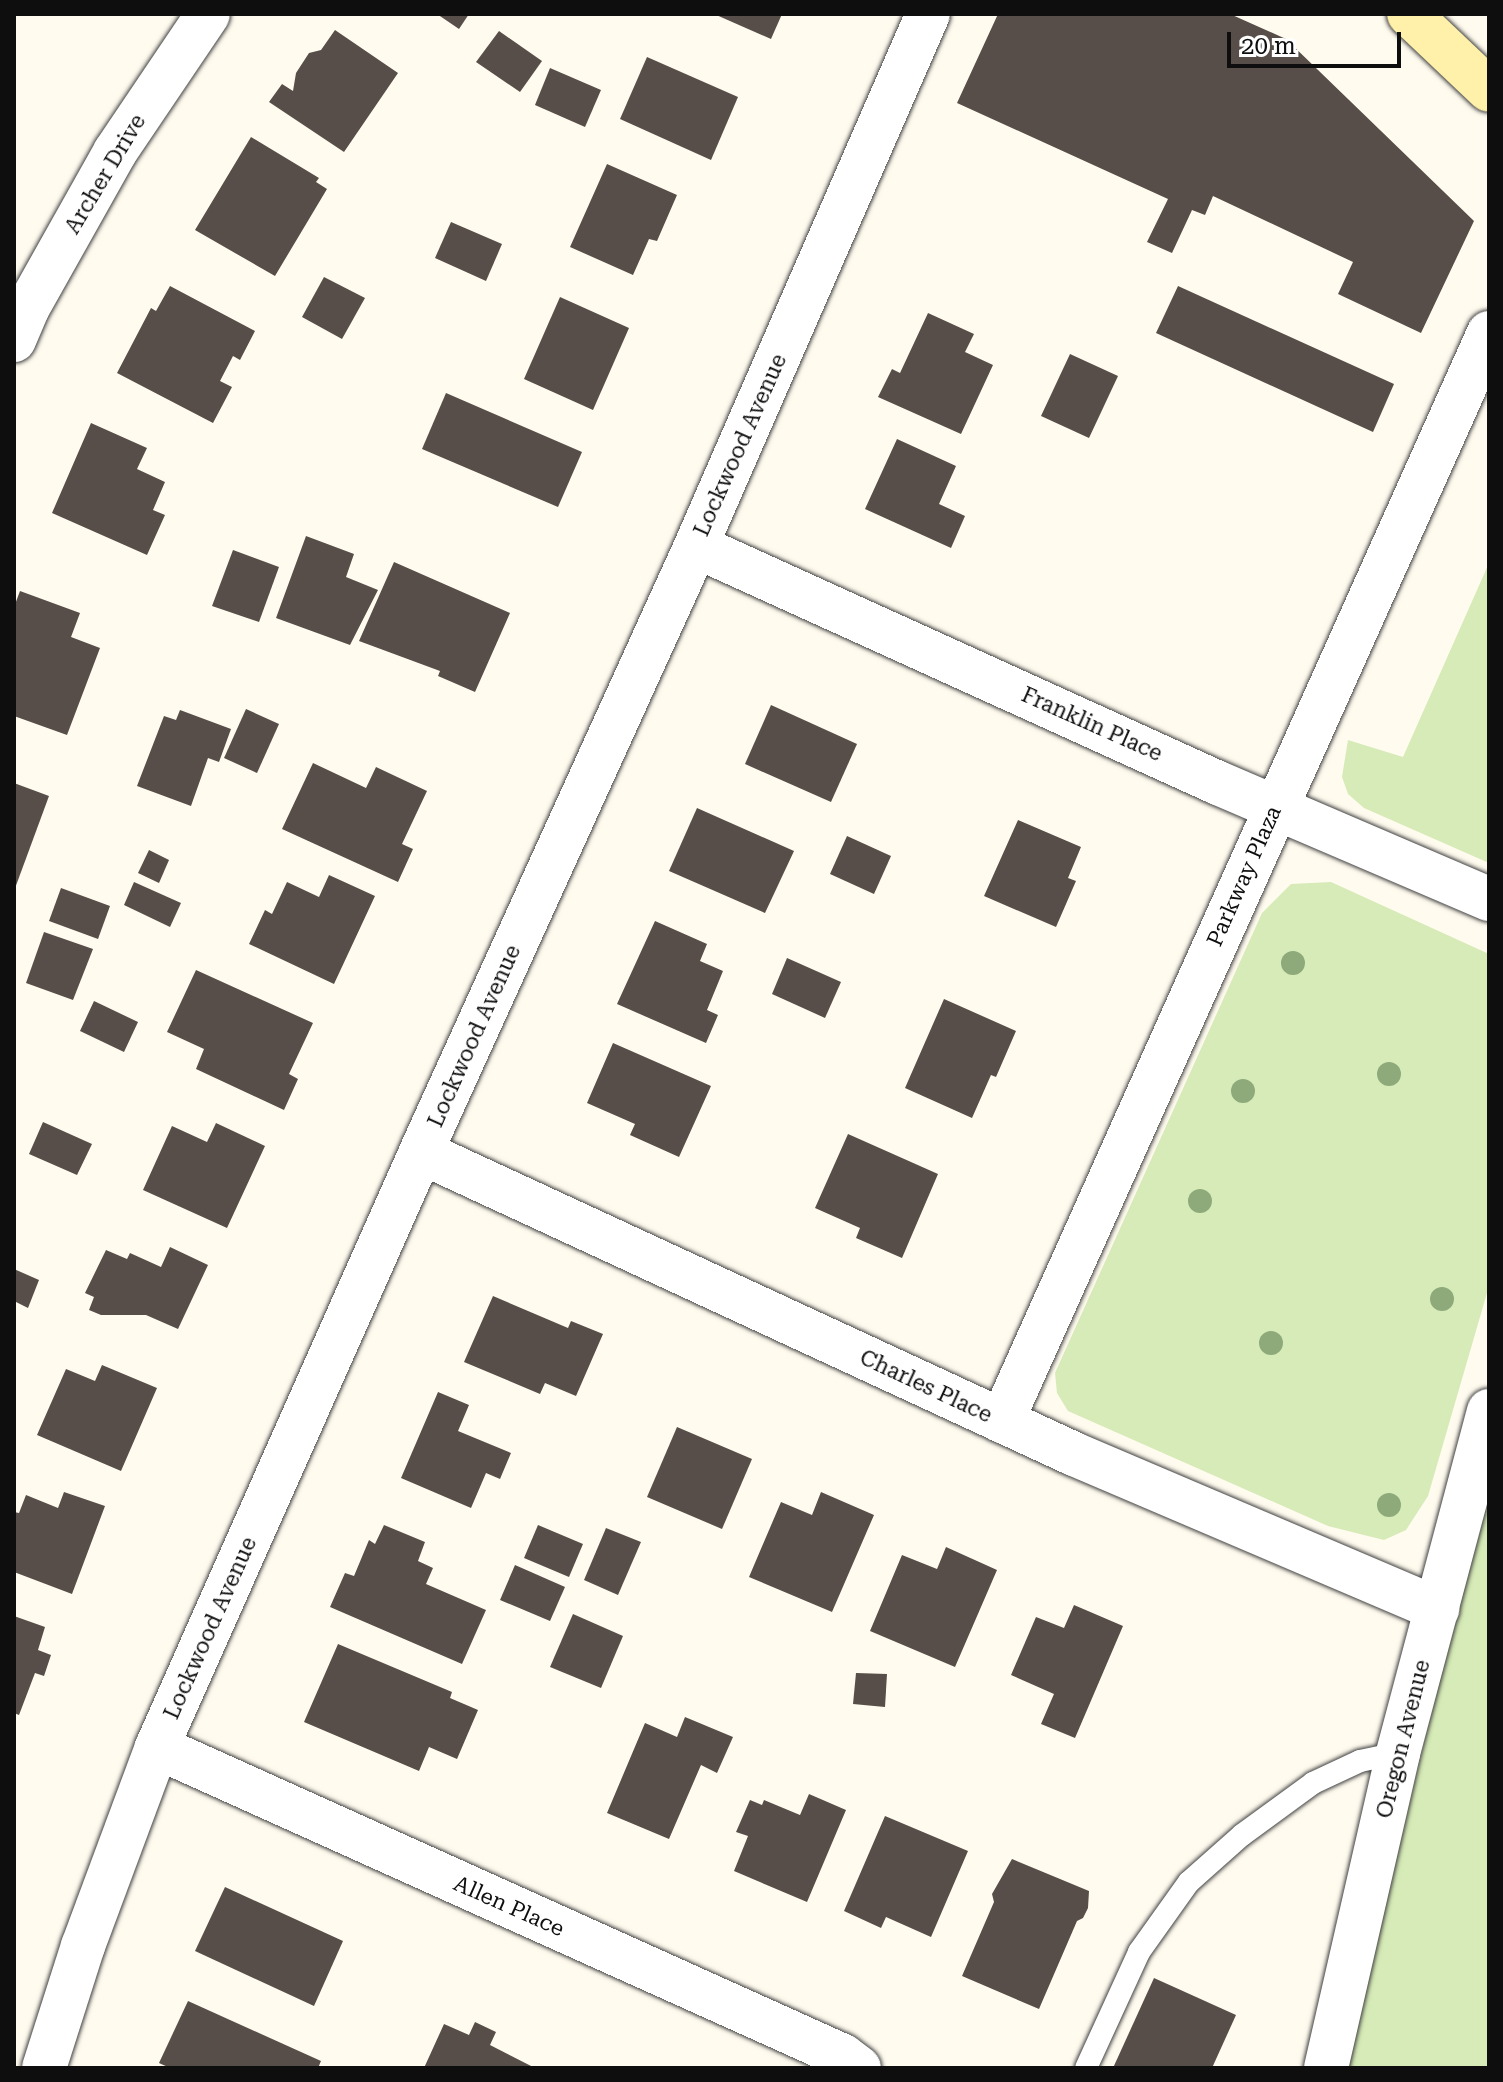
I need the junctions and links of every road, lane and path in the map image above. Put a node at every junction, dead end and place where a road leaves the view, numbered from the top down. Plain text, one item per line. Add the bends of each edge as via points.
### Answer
1 (208, 14) edge
2 (928, 14) edge
3 (1409, 14) edge
4 (1489, 90) edge
5 (1489, 333) edge
6 (14, 340) edge
7 (696, 546) junction
8 (1274, 807) junction
9 (1489, 899) edge
10 (421, 1152) junction
11 (1489, 1411) edge
12 (1002, 1421) junction
13 (1437, 1609) junction
14 (157, 1747) junction
15 (1398, 1753) junction
16 (44, 2068) edge
17 (859, 2068) edge
18 (1086, 2068) edge
19 (1326, 2068) edge

1 - 6 street, Archer Drive via 115,152
2 - 7 street, Lockwood Avenue
3 - 4 street
5 - 8 street, Parkway Plaza
7 - 8 street, Franklin Place
7 - 10 street, Lockwood Avenue
8 - 9 street, Franklin Place
8 - 12 street, Parkway Plaza
10 - 12 street, Charles Place
10 - 14 street, Lockwood Avenue
11 - 13 street, Oregon Avenue
12 - 13 street, Charles Place
13 - 15 street, Oregon Avenue
14 - 16 street, Lockwood Avenue
14 - 17 street, Allen Place via 843,2056
15 - 18 lane via 1360,1761 1313,1783 1189,1882 1139,1952
15 - 19 street, Oregon Avenue

